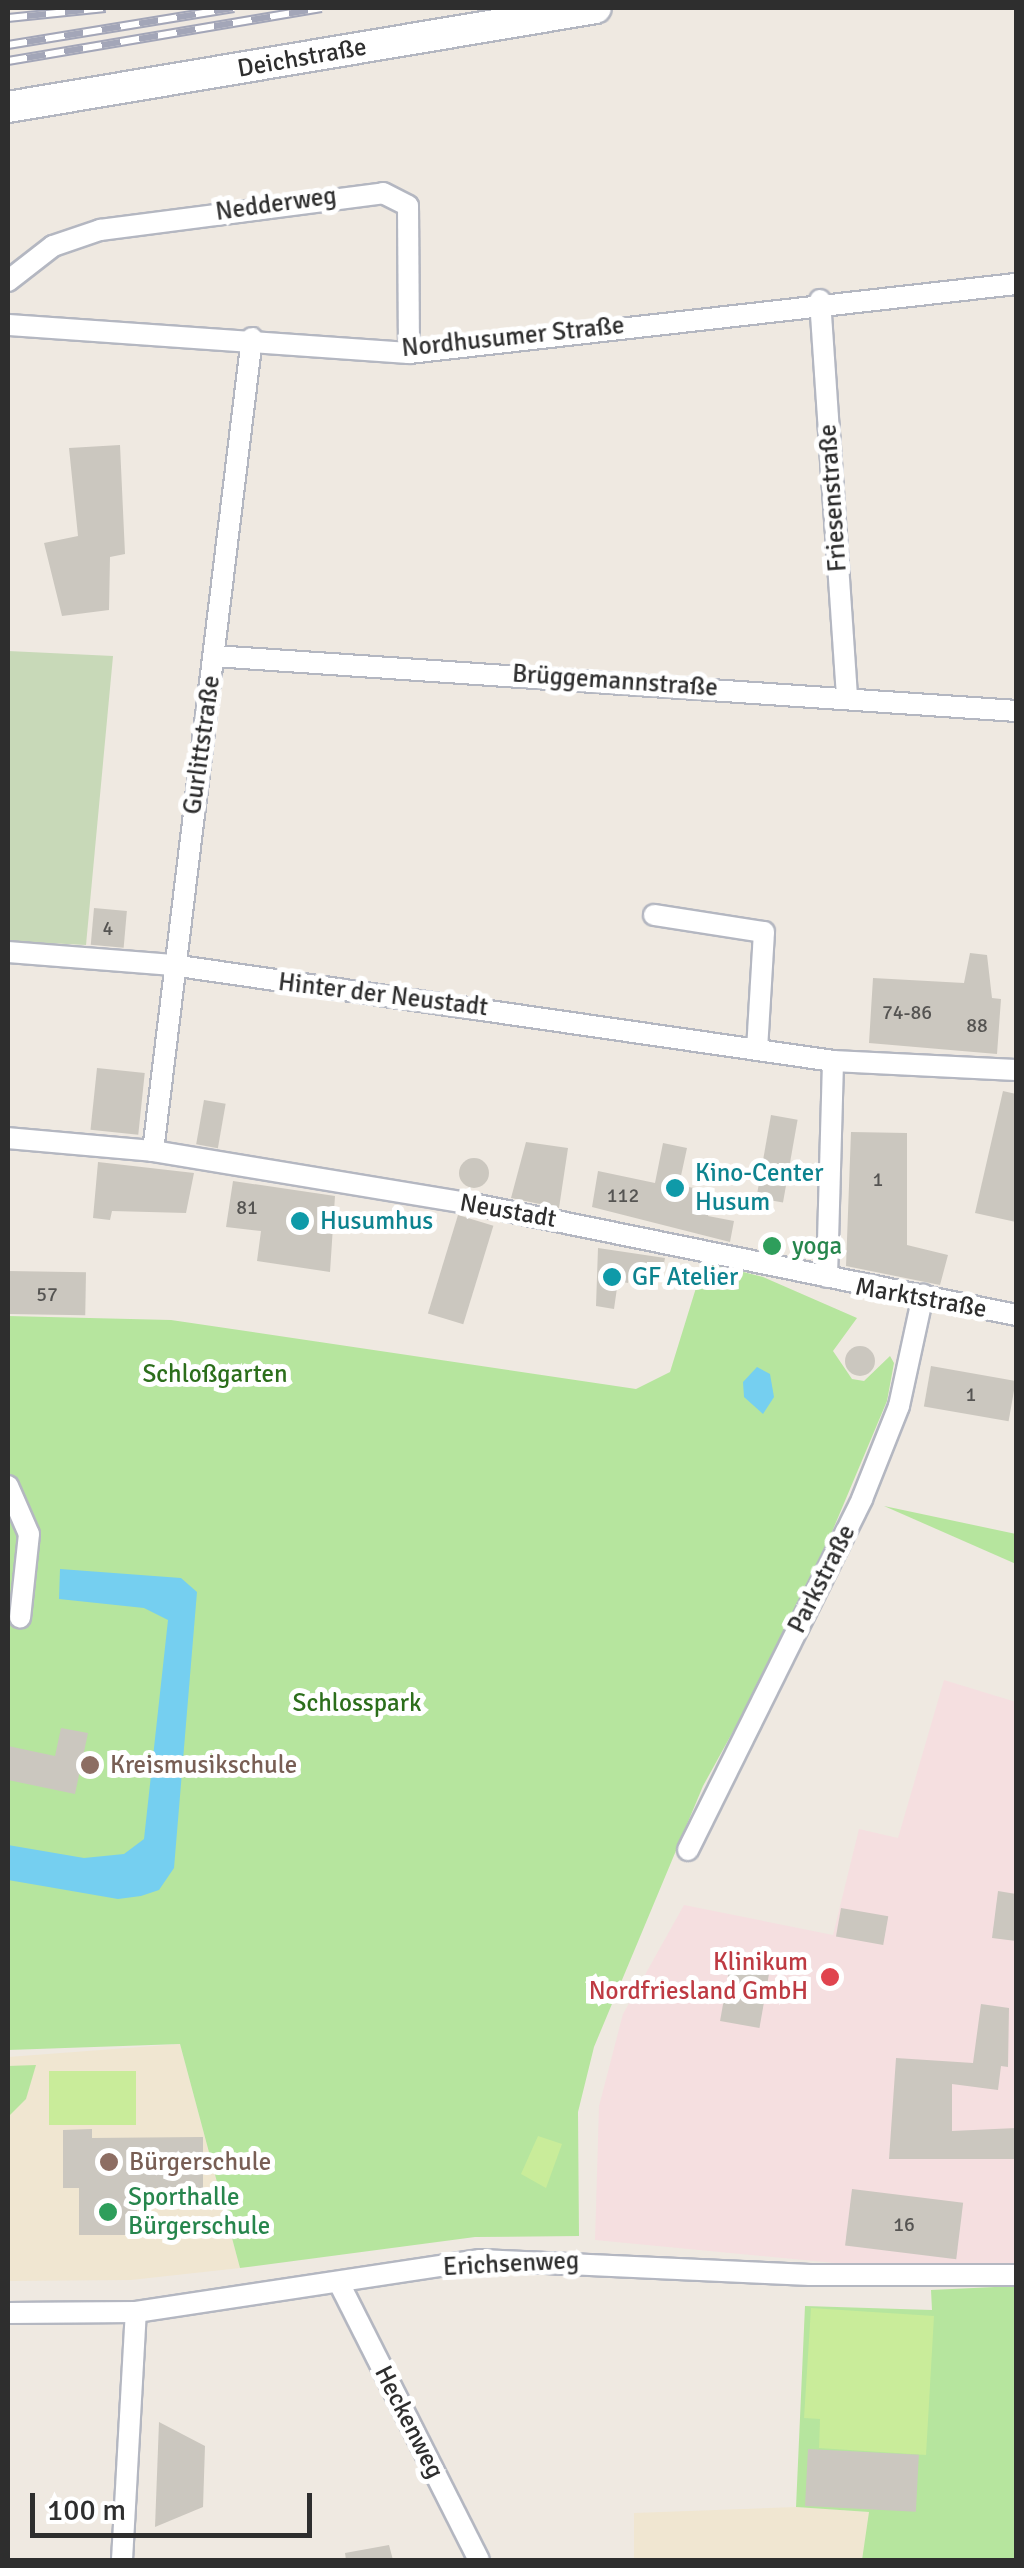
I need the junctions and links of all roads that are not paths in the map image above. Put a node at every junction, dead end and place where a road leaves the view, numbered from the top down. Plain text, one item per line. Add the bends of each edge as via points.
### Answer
1 (596, 8) edge
2 (8, 108) edge
3 (8, 280) edge
4 (1016, 284) edge
5 (820, 300) junction
6 (8, 325) edge
7 (252, 338) junction
8 (409, 353) junction
9 (214, 656) junction
10 (846, 696) junction
11 (1016, 711) edge
12 (654, 915) dead end
13 (8, 952) edge
14 (172, 965) junction
15 (757, 1049) junction
16 (833, 1061) junction
17 (1016, 1070) edge
18 (8, 1138) edge
19 (153, 1151) junction
20 (827, 1277) junction
21 (923, 1295) junction
22 (1016, 1316) edge
23 (8, 1486) edge
24 (20, 1618) dead end
25 (688, 1850) dead end
26 (1016, 2274) edge
27 (339, 2283) junction
28 (136, 2312) junction
29 (8, 2313) edge
30 (122, 2560) edge
31 (479, 2560) edge

1 - 2 main road, Deichstraße
3 - 8 street, Nedderweg via 54,246 100,230 383,193 408,206
4 - 5 street, Nordhusumer Straße
5 - 8 street, Nordhusumer Straße
5 - 10 street, Friesenstraße
6 - 7 street, Nordhusumer Straße
7 - 8 street, Nordhusumer Straße
7 - 9 street, Gurlittstraße
9 - 10 street, Brüggemannstraße
9 - 14 street, Gurlittstraße
10 - 11 street, Brüggemannstraße
12 - 15 street via 764,932
13 - 14 street, Hinter der Neustadt
14 - 15 street, Hinter der Neustadt
14 - 19 street, Gurlittstraße
15 - 16 street, Hinter der Neustadt
16 - 17 street, Hinter der Neustadt
16 - 20 street
18 - 19 street, Neustadt
19 - 20 street, Neustadt via 674,1242
20 - 21 street, Marktstraße via 880,1294
21 - 22 street, Marktstraße
21 - 25 street, Parkstraße via 899,1406 862,1499
23 - 24 street via 29,1534
26 - 27 street, Erichsenweg via 827,2276 480,2260
27 - 28 street, Erichsenweg
27 - 31 street, Heckenweg
28 - 29 street, Erichsenweg
28 - 30 street

